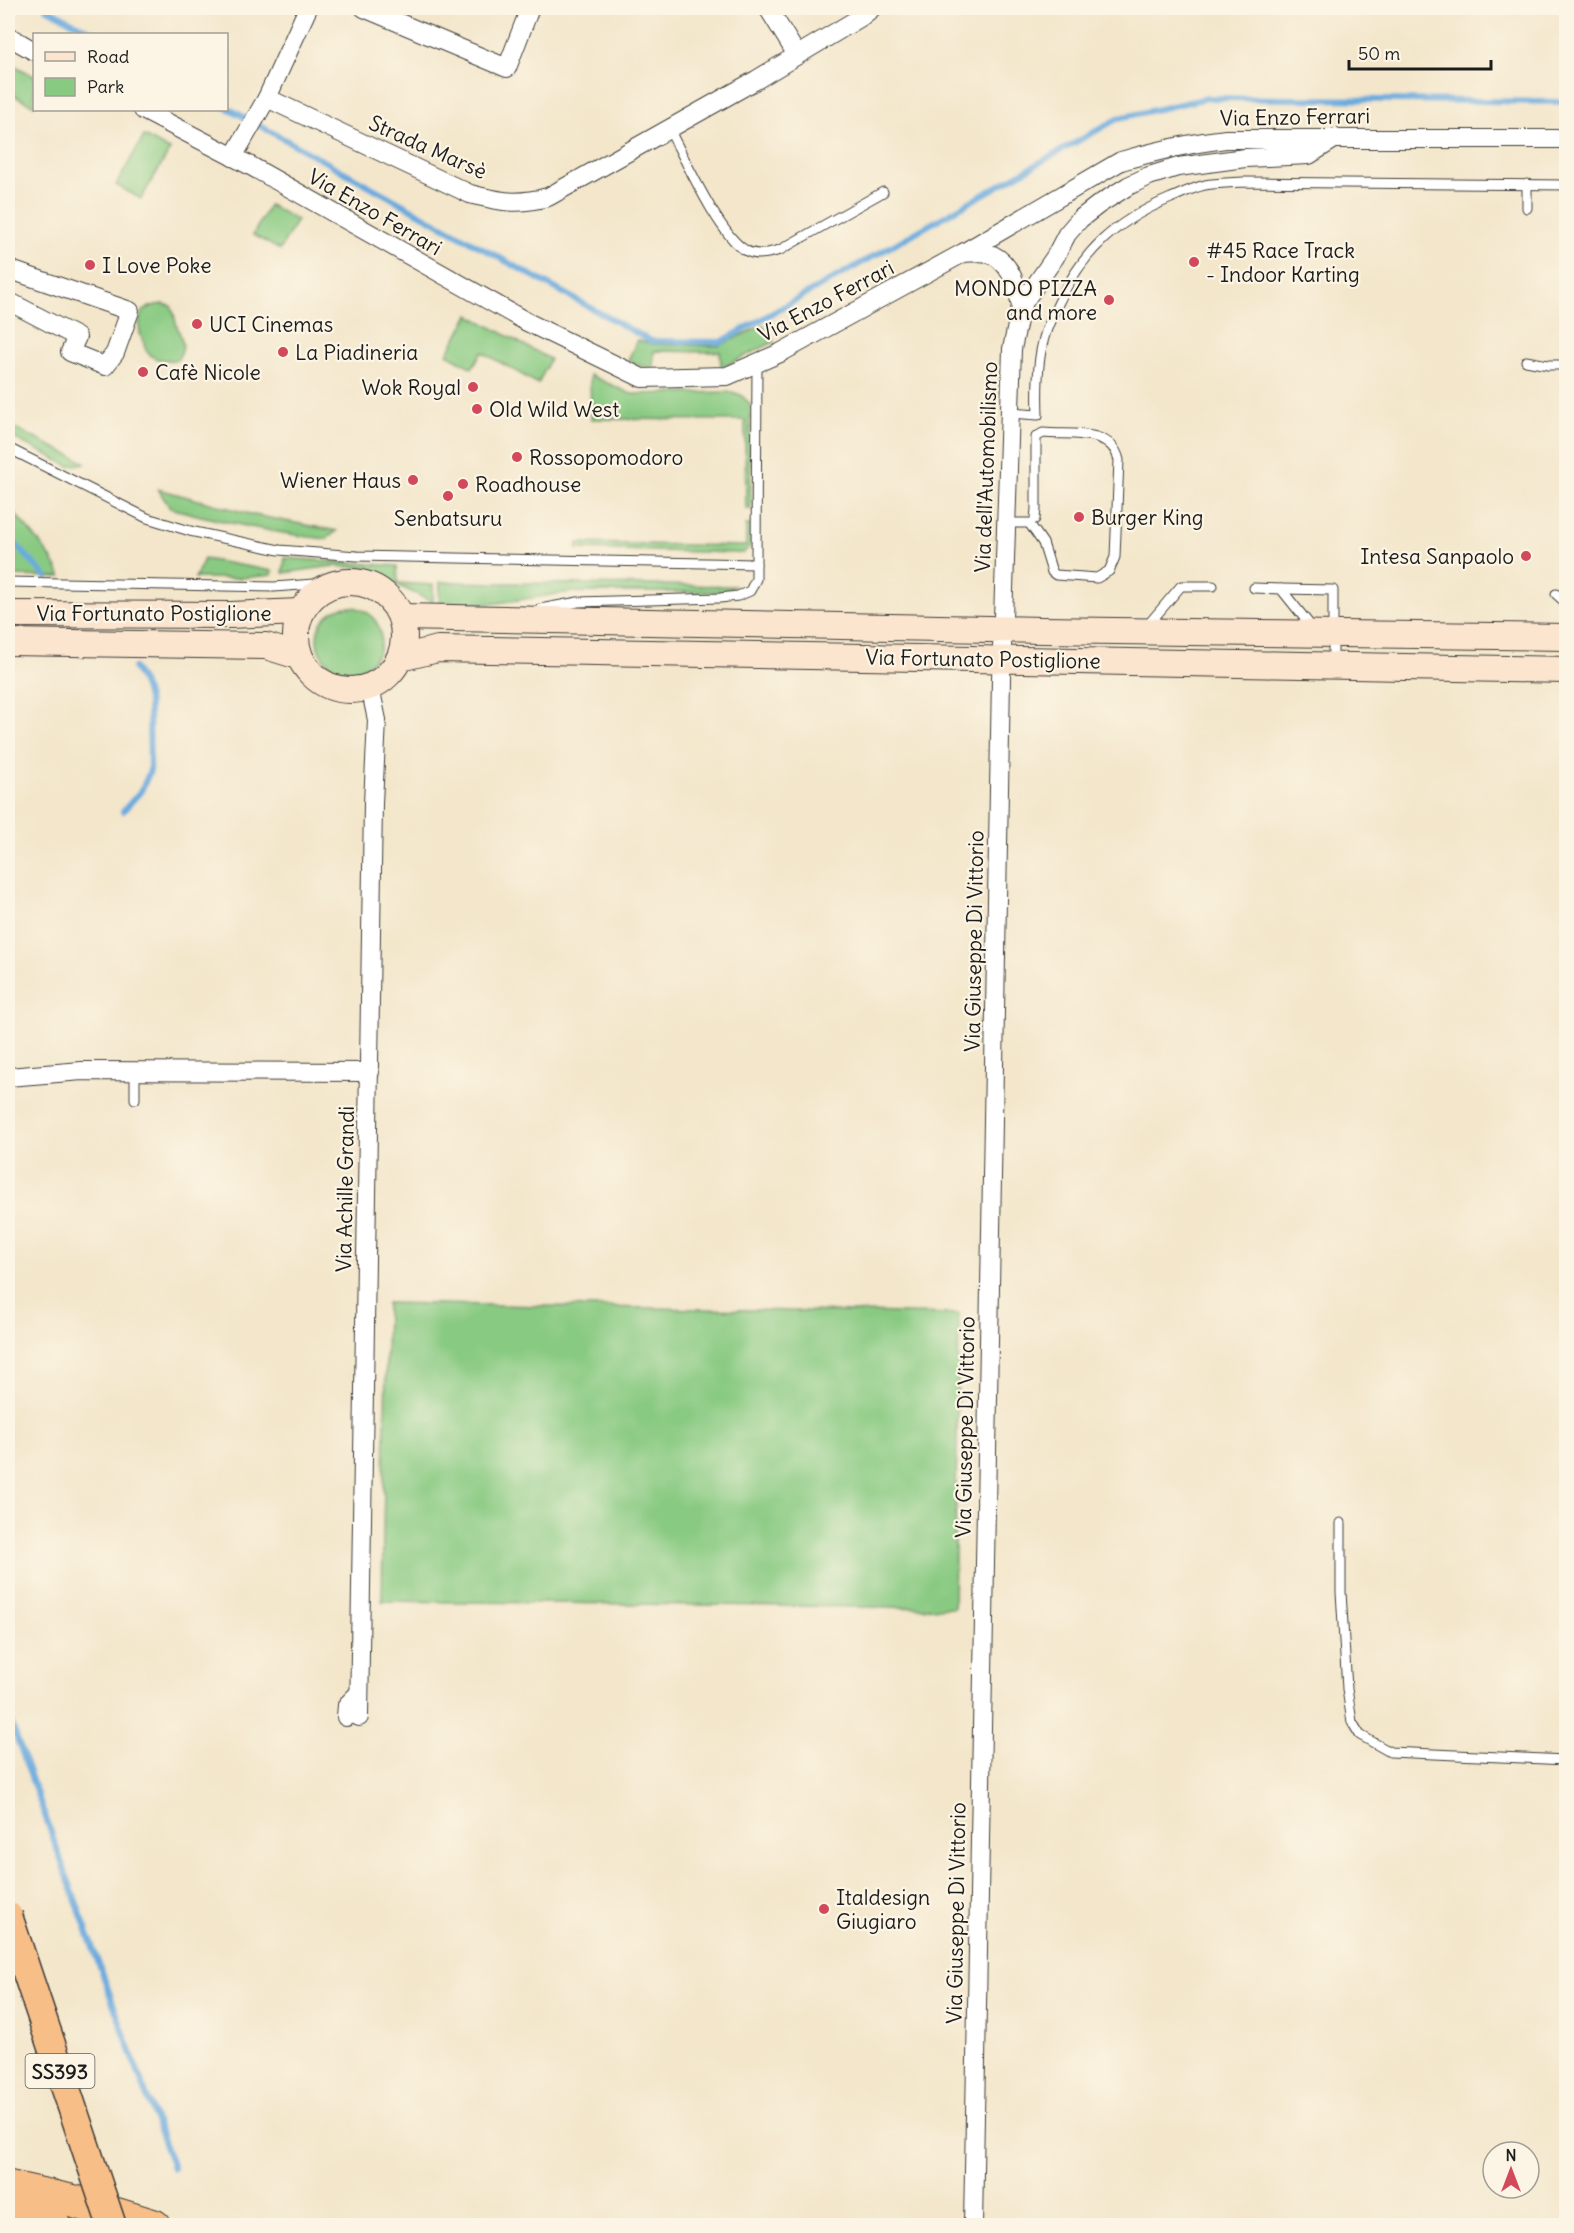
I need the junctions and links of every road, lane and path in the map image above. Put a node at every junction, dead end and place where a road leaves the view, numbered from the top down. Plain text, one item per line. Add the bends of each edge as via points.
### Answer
1 (308, 8) edge
2 (364, 8) edge
3 (530, 8) edge
4 (768, 8) edge
5 (872, 8) edge
6 (8, 36) edge
7 (33, 50) edge
8 (797, 55) junction
9 (264, 103) junction
10 (145, 111) edge
11 (669, 129) junction
12 (1336, 138) junction
13 (1566, 139) edge
14 (233, 157) junction
15 (1527, 184) junction
16 (1566, 185) edge
17 (883, 192) dead end
18 (1527, 208) dead end
19 (963, 253) junction
20 (8, 269) edge
21 (8, 301) edge
22 (1022, 306) junction
23 (1526, 362) dead end
24 (757, 363) junction
25 (1566, 365) edge
26 (1010, 413) junction
27 (1038, 415) junction
28 (1043, 433) junction
29 (8, 448) edge
30 (1032, 521) junction
31 (1008, 523) junction
32 (756, 564) junction
33 (8, 582) edge
34 (341, 582) junction
35 (1214, 586) dead end
36 (1254, 588) dead end
37 (1281, 589) junction
38 (1556, 594) dead end
39 (1566, 603) edge
40 (300, 612) junction
41 (8, 614) edge
42 (401, 617) junction
43 (491, 619) junction
44 (1003, 629) junction
45 (1143, 632) junction
46 (1325, 634) junction
47 (1566, 637) edge
48 (8, 642) edge
49 (298, 656) junction
50 (400, 658) junction
51 (1001, 658) junction
52 (1333, 666) junction
53 (1566, 670) edge
54 (370, 687) junction
55 (135, 1070) junction
56 (370, 1072) junction
57 (8, 1077) edge
58 (135, 1099) dead end
59 (1341, 1523) dead end
60 (353, 1717) dead end
61 (1566, 1760) edge
62 (8, 1916) edge
63 (8, 2187) edge
64 (8, 2216) edge
65 (54, 2226) edge
66 (112, 2226) edge
67 (154, 2226) edge
68 (973, 2226) edge

1 - 9 street
2 - 3 street via 507,68
4 - 8 street
5 - 8 street, Strada Marsè
6 - 7 street
8 - 11 street, Strada Marsè
9 - 11 street, Strada Marsè via 470,194 501,202 524,203 548,197
9 - 14 street
10 - 14 street, Via Enzo Ferrari
11 - 17 lane via 722,226 747,251 764,255 780,250
12 - 13 street, Via Enzo Ferrari
12 - 19 street, Via Enzo Ferrari via 1226,139 1189,143 1121,160
12 - 22 street, Via dell'Automobilismo via 1309,155 1178,167 1128,186 1080,219
14 - 24 street, Via Enzo Ferrari via 527,322 642,378 727,376
15 - 16 lane
15 - 18 lane
15 - 27 lane via 1242,182 1206,185 1146,208 1113,229 1076,269 1067,285 1044,337
19 - 22 street, Via dell'Automobilismo via 988,253 1003,263 1014,278
19 - 24 street, Via Enzo Ferrari
20 - 21 street via 130,311 115,353 105,366 70,352 77,337
22 - 26 street, Via dell'Automobilismo via 1012,349
23 - 25 lane
24 - 32 lane
26 - 27 lane
26 - 31 street, Via dell'Automobilismo
27 - 28 lane
28 - 30 lane via 1036,437 1036,510
28 - 30 lane via 1101,437 1117,450 1115,557 1109,572 1097,578 1056,575
29 - 32 lane via 147,518 279,550 357,556
30 - 31 lane
31 - 44 street, Via dell'Automobilismo
32 - 43 lane via 756,579 750,591 738,596 574,603
33 - 34 lane via 274,587
34 - 40 street via 317,592
34 - 42 street via 354,581 377,589 387,596
35 - 45 lane via 1181,586
36 - 37 lane
37 - 46 lane
37 - 46 lane via 1333,590
38 - 39 lane
40 - 41 street, Via Fortunato Postiglione
40 - 49 street via 295,641
42 - 43 street, Via Fortunato Postiglione
42 - 50 street via 404,644
43 - 44 street, Via Fortunato Postiglione
44 - 45 street, Via Fortunato Postiglione
44 - 51 street, Via Giuseppe Di Vittorio
45 - 46 street, Via Fortunato Postiglione
46 - 47 street, Via Fortunato Postiglione
46 - 52 lane
48 - 49 street, Via Fortunato Postiglione via 266,646
49 - 54 street via 322,683 339,690
50 - 51 street, Via Fortunato Postiglione via 438,649
50 - 54 street via 385,678
51 - 52 street, Via Fortunato Postiglione
51 - 68 street, Via Giuseppe Di Vittorio
52 - 53 street, Via Fortunato Postiglione
54 - 56 street, Via Achille Grandi via 377,720
55 - 56 street
55 - 57 street
55 - 58 lane
56 - 60 street, Via Achille Grandi via 359,1693
59 - 61 lane via 1347,1689 1352,1722 1360,1735 1390,1752
62 - 66 main road, SS393, bridge
63 - 67 highway via 76,2202
64 - 65 highway

